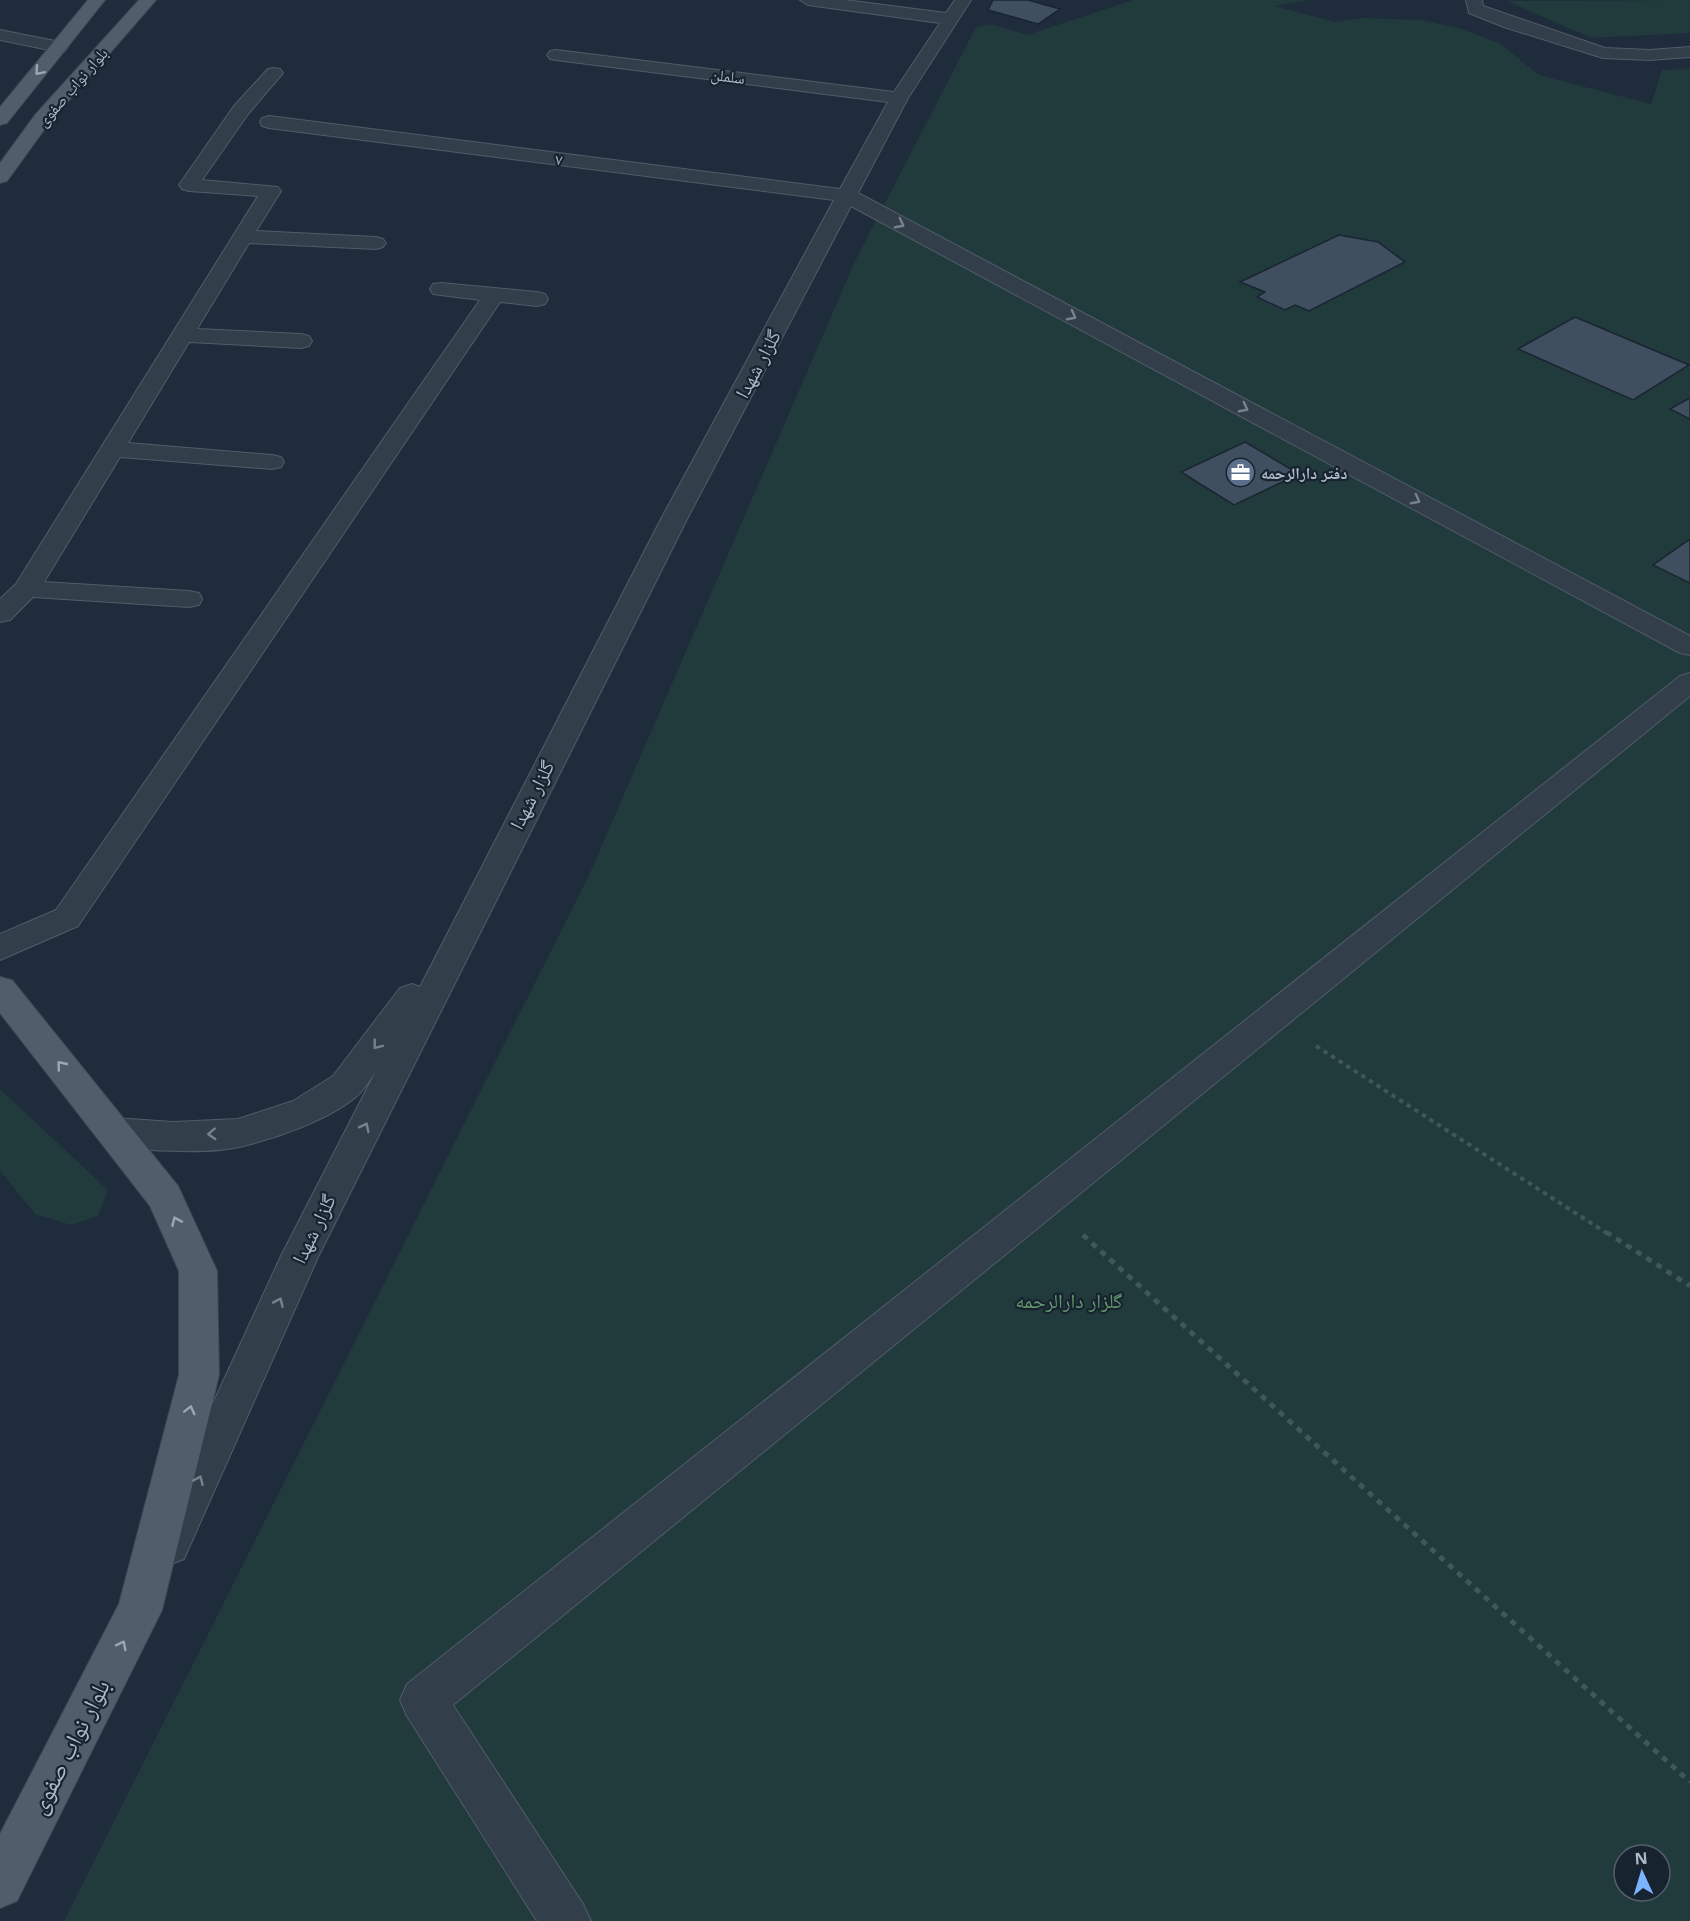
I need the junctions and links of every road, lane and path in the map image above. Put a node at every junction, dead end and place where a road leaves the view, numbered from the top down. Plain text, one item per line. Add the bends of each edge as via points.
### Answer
1 (97, 0) edge
2 (148, 0) edge
3 (808, 0) edge
4 (963, 0) edge
5 (1474, 0) edge
6 (949, 19) junction
7 (76, 25) junction
8 (124, 26) junction
9 (0, 35) edge
10 (59, 47) junction
11 (1690, 52) edge
12 (556, 54) dead end
13 (274, 73) dead end
14 (899, 98) junction
15 (3, 109) edge
16 (269, 122) dead end
17 (0, 177) edge
18 (848, 196) junction
19 (244, 237) junction
20 (376, 243) dead end
21 (441, 289) dead end
22 (494, 295) junction
23 (537, 298) dead end
24 (184, 335) junction
25 (301, 341) dead end
26 (113, 449) junction
27 (272, 462) dead end
28 (26, 589) junction
29 (189, 599) dead end
30 (0, 614) edge
31 (1690, 646) edge
32 (1690, 682) edge
33 (520, 819) junction
34 (0, 948) edge
35 (0, 990) edge
36 (1272, 1018) junction
37 (115, 1132) junction
38 (1044, 1200) junction
39 (1690, 1286) edge
40 (140, 1610) junction
41 (1690, 1782) edge
42 (0, 1884) edge
43 (567, 1921) edge

1 - 7 main road, بلوار نواب صفوی
2 - 8 main road, بلوار نواب صفوی
3 - 6 street
4 - 6 street, گلزار شهدا
5 - 11 street via 1475,9 1603,53
6 - 14 street, گلزار شهدا
7 - 8 main road
7 - 10 main road, بلوار نواب صفوی
8 - 17 main road, بلوار نواب صفوی via 42,119
9 - 10 street
10 -> 15 main road, بلوار نواب صفوی
12 - 14 street, سلملن
13 - 19 street via 241,110 189,185 271,191
14 - 18 street, گلزار شهدا
16 - 18 street, ۷
18 -> 31 street
18 - 33 street, گلزار شهدا via 673,521
19 - 20 street
19 - 24 street
21 - 22 street
22 - 23 street
22 - 34 street via 68,918
24 - 25 street
24 - 26 street
26 - 27 street
26 - 28 street
28 - 29 street
28 - 30 street
32 - 36 street
33 -> 37 street via 400,1015 345,1086 305,1111 238,1133 173,1136
40 -> 33 street, گلزار شهدا via 300,1256
37 -> 35 main road, بلوار نواب صفوی
36 - 38 street
36 - 39 path
40 -> 37 main road, بلوار نواب صفوی via 199,1375 198,1271 165,1197
38 - 41 path
38 - 43 street via 423,1700
42 -> 40 main road, بلوار نواب صفوی

